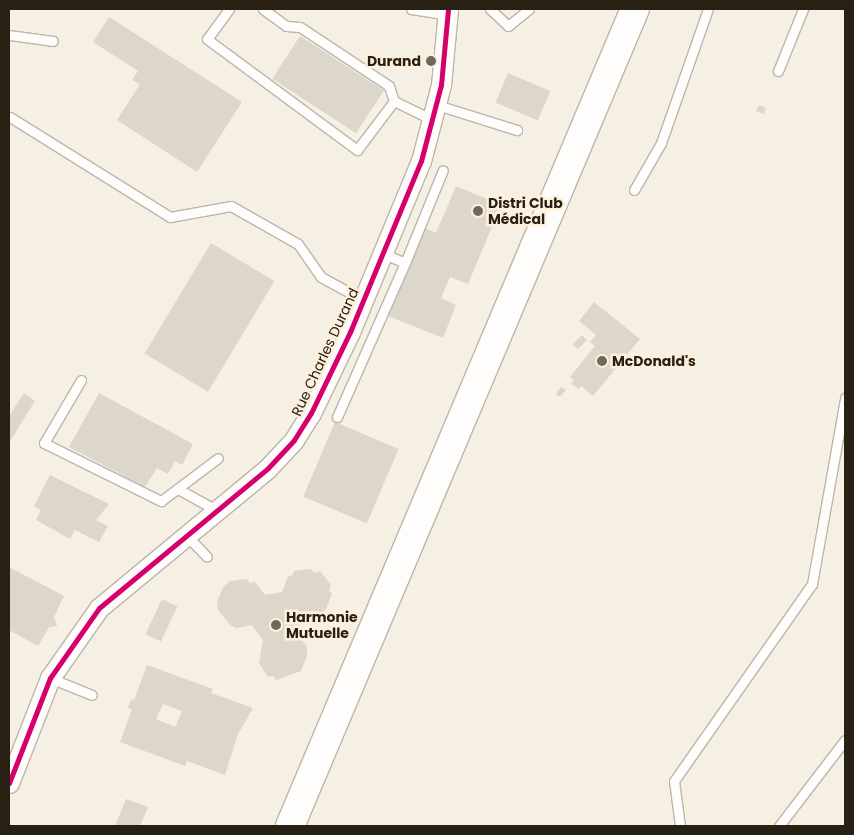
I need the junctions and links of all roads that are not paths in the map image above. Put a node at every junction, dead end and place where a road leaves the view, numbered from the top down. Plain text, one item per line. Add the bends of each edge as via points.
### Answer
1 (229, 9) edge
2 (263, 9) edge
3 (414, 9) edge
4 (490, 9) edge
5 (529, 9) edge
6 (708, 9) edge
7 (803, 9) edge
8 (635, 10) edge
9 (447, 12) edge
10 (9, 35) edge
11 (53, 41) dead end
12 (778, 71) dead end
13 (394, 101) junction
14 (435, 112) junction
15 (10, 118) edge
16 (517, 130) dead end
17 (442, 170) dead end
18 (634, 190) dead end
19 (382, 253) junction
20 (404, 263) junction
21 (363, 300) junction
22 (81, 380) dead end
23 (845, 398) edge
24 (337, 417) dead end
25 (218, 458) dead end
26 (178, 489) junction
27 (216, 510) junction
28 (186, 534) junction
29 (207, 556) dead end
30 (50, 678) junction
31 (92, 695) dead end
32 (845, 740) edge
33 (9, 782) edge
34 (290, 826) edge
35 (680, 826) edge
36 (778, 826) edge

1 - 13 lane via 207,39 358,150
2 - 13 lane via 286,26 300,27 388,86
3 - 9 lane
4 - 5 lane via 508,26
6 - 18 lane via 661,143
7 - 12 lane
8 - 34 main road
9 - 14 street, Rue Charles Durand
10 - 11 lane
13 - 14 lane
14 - 16 lane
14 - 19 street, Rue Charles Durand via 421,161
15 - 21 lane via 170,217 231,206 298,244 321,277
17 - 20 lane
19 - 20 lane
19 - 21 street, Rue Charles Durand
20 - 24 lane
21 - 27 street, Rue Charles Durand via 311,412 294,440 268,468
22 - 26 lane via 44,443 162,501
23 - 35 lane via 812,584 674,781
25 - 26 lane
26 - 27 lane
27 - 28 street, Rue Charles Durand
28 - 29 lane
28 - 30 street, Rue Charles Durand via 99,608
30 - 31 lane
30 - 33 street, Rue Charles Durand
32 - 36 lane

